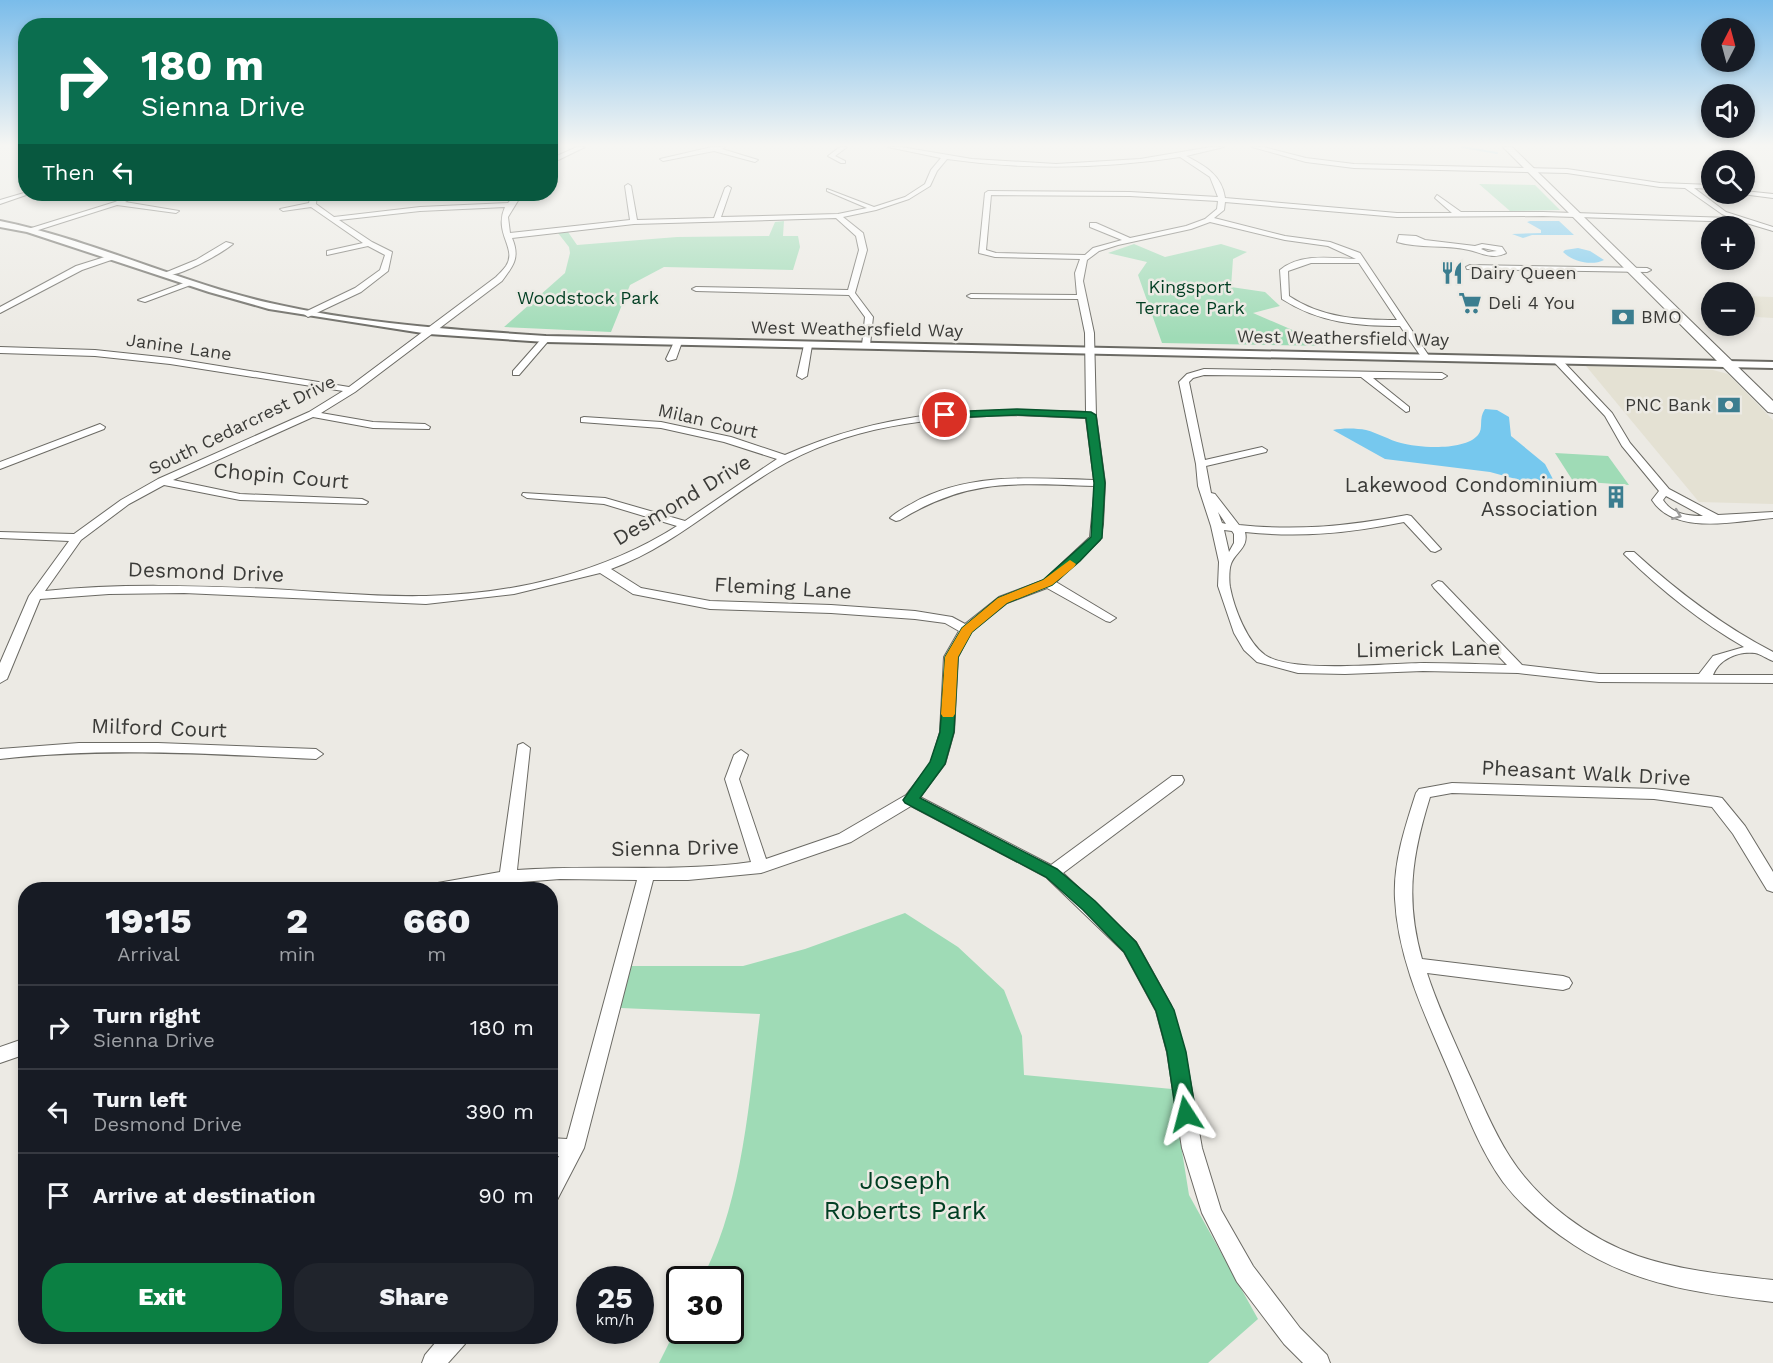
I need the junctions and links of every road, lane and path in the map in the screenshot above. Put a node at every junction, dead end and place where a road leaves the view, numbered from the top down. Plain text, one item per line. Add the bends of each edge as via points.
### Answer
1 (90, 211) edge
2 (320, 211) edge
3 (387, 211) edge
4 (506, 211) edge
5 (632, 211) edge
6 (720, 211) edge
7 (866, 211) edge
8 (985, 211) edge
9 (1220, 211) edge
10 (1346, 211) edge
11 (1455, 211) edge
12 (1571, 211) edge
13 (1582, 211) edge
14 (1460, 214) junction
15 (1397, 215) junction
16 (838, 216) junction
17 (1576, 216) junction
18 (1588, 216) junction
19 (717, 218) junction
20 (333, 219) junction
21 (1701, 219) edge
22 (1212, 220) junction
23 (634, 222) junction
24 (0, 224) edge
25 (1755, 224) edge
26 (1093, 225) dead end
27 (1773, 229) edge
28 (29, 230) junction
29 (507, 236) junction
30 (1129, 240) junction
31 (229, 244) dead end
32 (369, 244) junction
33 (1474, 248) dead end
34 (330, 254) dead end
35 (111, 257) junction
36 (1085, 257) junction
37 (1362, 261) junction
38 (1470, 267) dead end
39 (1633, 270) junction
40 (1647, 270) junction
41 (166, 274) junction
42 (192, 283) junction
43 (696, 290) dead end
44 (851, 293) junction
45 (971, 296) dead end
46 (1082, 297) junction
47 (142, 300) dead end
48 (0, 310) edge
49 (308, 314) junction
50 (1403, 323) junction
51 (429, 331) junction
52 (546, 339) junction
53 (678, 342) junction
54 (808, 345) junction
55 (866, 345) junction
56 (0, 350) edge
57 (1090, 350) junction
58 (1329, 354) junction
59 (1341, 354) junction
60 (1425, 356) junction
61 (671, 360) dead end
62 (1557, 360) junction
63 (1728, 364) junction
64 (1744, 364) junction
65 (1773, 365) edge
66 (516, 374) dead end
67 (1341, 374) junction
68 (1353, 374) junction
69 (1364, 375) junction
70 (802, 376) dead end
71 (1442, 376) dead end
72 (352, 390) junction
73 (1773, 392) edge
74 (1406, 409) dead end
75 (1773, 409) edge
76 (312, 414) junction
77 (1091, 415) junction
78 (584, 420) dead end
79 (100, 427) dead end
80 (425, 427) dead end
81 (1262, 450) dead end
82 (787, 459) junction
83 (1202, 464) junction
84 (0, 466) edge
85 (162, 481) junction
86 (1100, 483) junction
87 (1203, 486) junction
88 (1665, 491) junction
89 (527, 495) dead end
90 (362, 502) dead end
91 (1773, 516) edge
92 (896, 518) dead end
93 (1716, 519) junction
94 (684, 524) junction
95 (1217, 526) junction
96 (1235, 528) junction
97 (0, 535) edge
98 (77, 538) junction
99 (1435, 549) dead end
100 (1630, 554) dead end
101 (1225, 562) junction
102 (602, 569) junction
103 (1048, 583) junction
104 (1438, 585) dead end
105 (35, 596) junction
106 (1110, 618) dead end
107 (966, 630) junction
108 (1757, 649) junction
109 (1773, 657) edge
110 (1518, 669) junction
111 (0, 679) edge
112 (1704, 680) junction
113 (1773, 680) edge
114 (523, 748) dead end
115 (0, 754) edge
116 (316, 754) dead end
117 (741, 755) dead end
118 (1177, 780) dead end
119 (911, 800) junction
120 (761, 867) junction
121 (647, 873) junction
122 (1052, 873) junction
123 (508, 877) junction
124 (479, 882) edge
125 (1773, 886) edge
126 (1415, 965) junction
127 (1563, 982) dead end
128 (18, 1049) edge
129 (0, 1055) edge
130 (558, 1147) edge
131 (574, 1148) junction
132 (558, 1178) edge
133 (1773, 1291) edge
134 (450, 1344) edge
135 (433, 1363) edge
136 (1319, 1363) edge

1 - 28 street
2 - 20 street
3 - 20 street
4 - 29 street, South Cedarcrest Drive via 502,229
5 - 23 street
6 - 19 street
7 - 16 street
8 - 36 street via 981,249 985,253
9 - 22 street
10 - 15 street
11 - 14 street
12 - 17 main road
13 - 18 main road
14 - 15 street
14 - 17 street
15 - 33 street via 1405,230 1423,242
16 - 19 street
16 - 44 street via 860,235 864,250
17 - 18 street
17 - 39 main road
18 - 21 street
18 - 40 main road
19 - 23 street
20 - 32 street
22 - 30 street
22 - 37 street via 1285,238 1330,244 1347,249
23 - 29 street
24 - 28 street, West Weathersfield Way
25 - 27 street
26 - 30 street
28 - 35 street, West Weathersfield Way
29 - 51 street, South Cedarcrest Drive via 512,263 499,279
30 - 36 street
31 - 41 street via 199,262
32 - 34 street
32 - 49 street via 389,254 384,271 358,290
35 - 41 street, West Weathersfield Way
35 - 48 street via 79,268
36 - 46 street, Sienna Drive via 1078,272
37 - 50 street
37 - 50 street via 1319,261 1291,266 1284,270 1285,297 1314,315 1336,320
38 - 39 street
39 - 40 street
39 - 63 main road
40 - 64 main road
41 - 42 street, West Weathersfield Way
42 - 47 street
42 - 49 street, West Weathersfield Way
43 - 44 street
44 - 55 street via 869,317
45 - 46 street
46 - 57 street, Sienna Drive
49 - 51 street, West Weathersfield Way
50 - 60 street
51 - 52 street, West Weathersfield Way
51 - 72 street, South Cedarcrest Drive
52 - 53 street, West Weathersfield Way
52 - 66 street
53 - 54 street, West Weathersfield Way
53 - 61 street
54 - 55 street, West Weathersfield Way
54 - 70 street
55 - 57 street, West Weathersfield Way
56 - 72 street, Janine Lane via 96,353 170,361
57 - 58 street, West Weathersfield Way
57 - 77 street, Sienna Drive
58 - 59 street, West Weathersfield Way
58 - 67 street
59 - 60 street, West Weathersfield Way
59 - 68 street
60 - 62 street, West Weathersfield Way
62 - 63 street, West Weathersfield Way
62 - 88 street via 1609,415 1626,444
63 - 64 street, West Weathersfield Way
63 - 75 main road
64 - 65 street, West Weathersfield Way
64 - 73 main road
67 - 68 street, Limerick Lane
67 - 83 street, Limerick Lane via 1204,372 1190,376 1184,382
68 - 69 street, Limerick Lane
69 - 71 street, Limerick Lane
69 - 74 street
72 - 76 street, South Cedarcrest Drive
76 - 80 street via 372,425
76 - 85 street, South Cedarcrest Drive
77 - 82 street, Desmond Drive via 1017,412 913,418 867,426
77 - 86 street, Sienna Drive
78 - 82 street, Milan Court via 662,425 727,439
79 - 84 street
81 - 83 street
82 - 94 street, Desmond Drive
83 - 87 street, Limerick Lane
85 - 90 street, Chopin Court via 240,496
85 - 98 street, South Cedarcrest Drive via 125,502
86 - 92 street via 1012,481 978,485 948,491
86 - 103 street, Sienna Drive via 1096,538
87 - 95 street, Limerick Lane
87 - 96 street
88 - 93 street
88 -> 93 street via 1657,500 1660,508 1696,521
89 - 94 street via 605,501
91 - 93 street
94 - 102 street, Desmond Drive via 645,550
95 - 96 street
95 - 101 street, Limerick Lane
96 - 99 street via 1327,532 1407,518
96 - 101 street via 1241,540
97 - 98 street
98 - 105 street, South Cedarcrest Drive
100 - 108 street via 1711,622
101 - 110 street, Limerick Lane via 1224,586 1240,633 1262,659 1298,669 1322,670
102 - 105 street, Desmond Drive via 524,588 428,600 115,588
102 - 107 street, Fleming Lane via 637,591 710,605 915,615 948,620
103 - 106 street
103 - 107 street, Sienna Drive via 1003,600
104 - 110 street
105 - 111 street, South Cedarcrest Drive
107 - 119 street, Sienna Drive via 951,657 947,732 938,764
108 - 109 street
108 - 112 street via 1719,655 1707,667
110 - 112 street, Limerick Lane via 1599,678
112 - 113 street, Limerick Lane
114 - 123 street
115 - 116 street, Milford Court via 110,746
117 - 120 street via 732,778
118 - 122 street
119 - 120 street, Sienna Drive via 844,838
119 - 122 street
120 - 121 street, Sienna Drive via 717,873
121 - 123 street, Sienna Drive
121 - 131 street
122 - 136 street via 1130,947 1165,1010 1192,1148 1212,1213 1245,1274 1292,1336
123 - 124 street, Sienna Drive
125 - 126 street, Pheasant Walk Drive via 1717,802 1654,795 1452,788 1424,793 1405,852 1403,897 1407,939
126 - 127 street
126 - 133 street via 1431,1010 1496,1153 1513,1178 1548,1214 1593,1246 1625,1262 1667,1276
128 - 129 street
130 - 131 street
131 - 132 street
134 - 135 street

